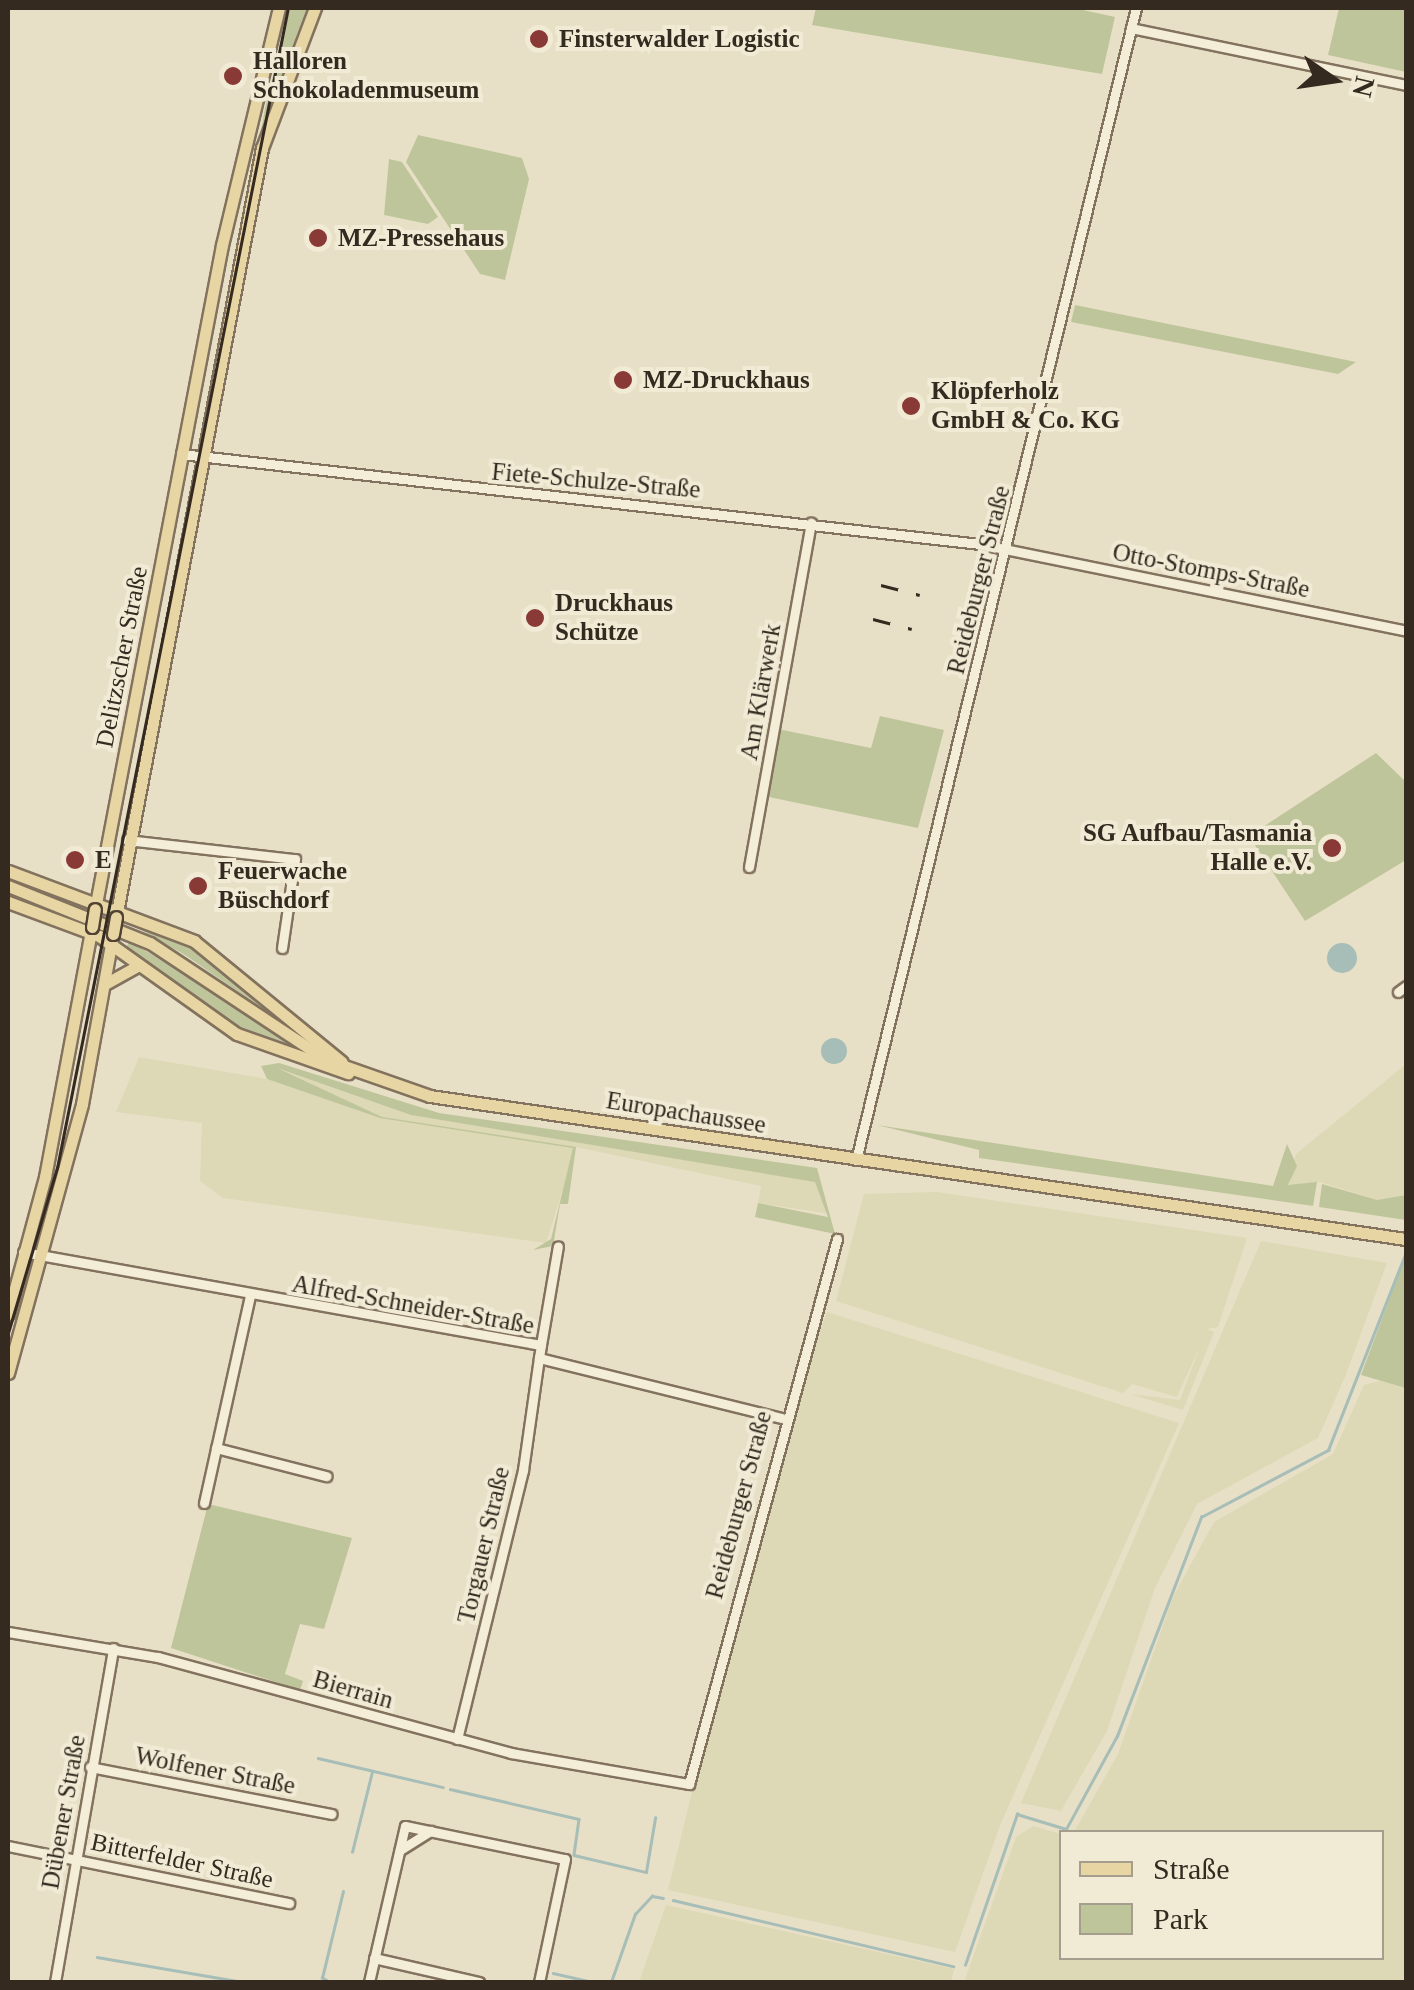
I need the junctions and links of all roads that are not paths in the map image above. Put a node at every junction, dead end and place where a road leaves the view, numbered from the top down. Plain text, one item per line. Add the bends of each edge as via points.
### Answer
1 (279, 8) edge
2 (315, 8) edge
3 (1136, 8) edge
4 (1131, 28) junction
5 (1406, 85) edge
6 (181, 454) junction
7 (200, 457) junction
8 (811, 523) junction
9 (1007, 550) junction
10 (1406, 631) edge
11 (127, 840) junction
12 (750, 868) dead end
13 (8, 870) edge
14 (8, 886) edge
15 (8, 902) edge
16 (96, 906) junction
17 (117, 913) junction
18 (91, 930) junction
19 (112, 939) junction
20 (282, 948) dead end
21 (137, 966) junction
22 (102, 988) junction
23 (362, 1075) junction
24 (856, 1160) junction
25 (837, 1239) dead end
26 (1406, 1240) edge
27 (558, 1246) dead end
28 (23, 1252) junction
29 (36, 1255) junction
30 (250, 1296) junction
31 (8, 1314) edge
32 (12, 1332) edge
33 (541, 1345) junction
34 (539, 1358) junction
35 (8, 1373) edge
36 (782, 1418) junction
37 (216, 1448) junction
38 (326, 1476) dead end
39 (204, 1503) dead end
40 (8, 1632) edge
41 (113, 1648) junction
42 (457, 1738) junction
43 (90, 1767) junction
44 (689, 1784) joint
45 (332, 1814) dead end
46 (430, 1831) junction
47 (8, 1846) edge
48 (400, 1850) junction
49 (76, 1859) junction
50 (289, 1903) dead end
51 (374, 1958) junction
52 (55, 1982) edge
53 (368, 1982) edge
54 (479, 1982) edge
55 (539, 1982) edge

1 - 6 main road, Delitzscher Straße
2 - 7 main road, Delitzscher Straße via 262,148
3 - 4 street, Reideburger Straße
4 - 5 street
4 - 9 street, Reideburger Straße
6 - 7 street, Fiete-Schulze-Straße
6 - 16 main road, Delitzscher Straße
7 - 8 street, Fiete-Schulze-Straße
7 - 11 main road, Delitzscher Straße
8 - 9 street, Fiete-Schulze-Straße
8 - 12 street, Am Klärwerk
9 - 10 street, Otto-Stomps-Straße
9 - 24 street, Reideburger Straße
11 - 17 main road, Delitzscher Straße
11 - 20 street via 295,859
13 - 16 main road
14 - 23 main road, Europachaussee via 150,943 284,1036
15 - 18 main road
16 - 17 main road
16 - 18 main road, Delitzscher Straße, bridge
17 - 19 main road, Delitzscher Straße, bridge
17 - 23 main road via 210,952
18 - 19 main road
18 - 28 main road, Delitzscher Straße
19 - 21 main road
19 - 22 main road, Delitzscher Straße
21 - 22 main road
21 - 23 main road via 258,1044
22 - 29 main road, Delitzscher Straße via 82,1104
23 - 24 main road, Europachaussee via 458,1101
24 - 26 main road, Europachaussee
25 - 36 street, Reideburger Straße
27 - 33 street
28 - 29 street, Alfred-Schneider-Straße
28 - 31 main road, Delitzscher Straße
29 - 30 street, Alfred-Schneider-Straße
29 - 32 main road, Delitzscher Straße
30 - 33 street, Alfred-Schneider-Straße
30 - 37 street
32 - 35 main road, Delitzscher Straße
33 - 34 street, Alfred-Schneider-Straße
34 - 36 street, Alfred-Schneider-Straße
34 - 42 street, Torgauer Straße via 523,1470
36 - 44 street, Reideburger Straße
37 - 38 street
37 - 39 street
40 - 41 street, Bierrain
41 - 42 street, Bierrain
41 - 43 street, Dübener Straße
42 - 44 street, Bierrain
43 - 45 street, Wolfener Straße
43 - 49 street, Dübener Straße
46 - 48 street
46 - 48 street via 405,1826
46 - 55 street via 566,1859
47 - 49 street, Bitterfelder Straße
48 - 51 street
49 - 50 street, Bitterfelder Straße
49 - 52 street, Dübener Straße
51 - 53 street
51 - 54 street

